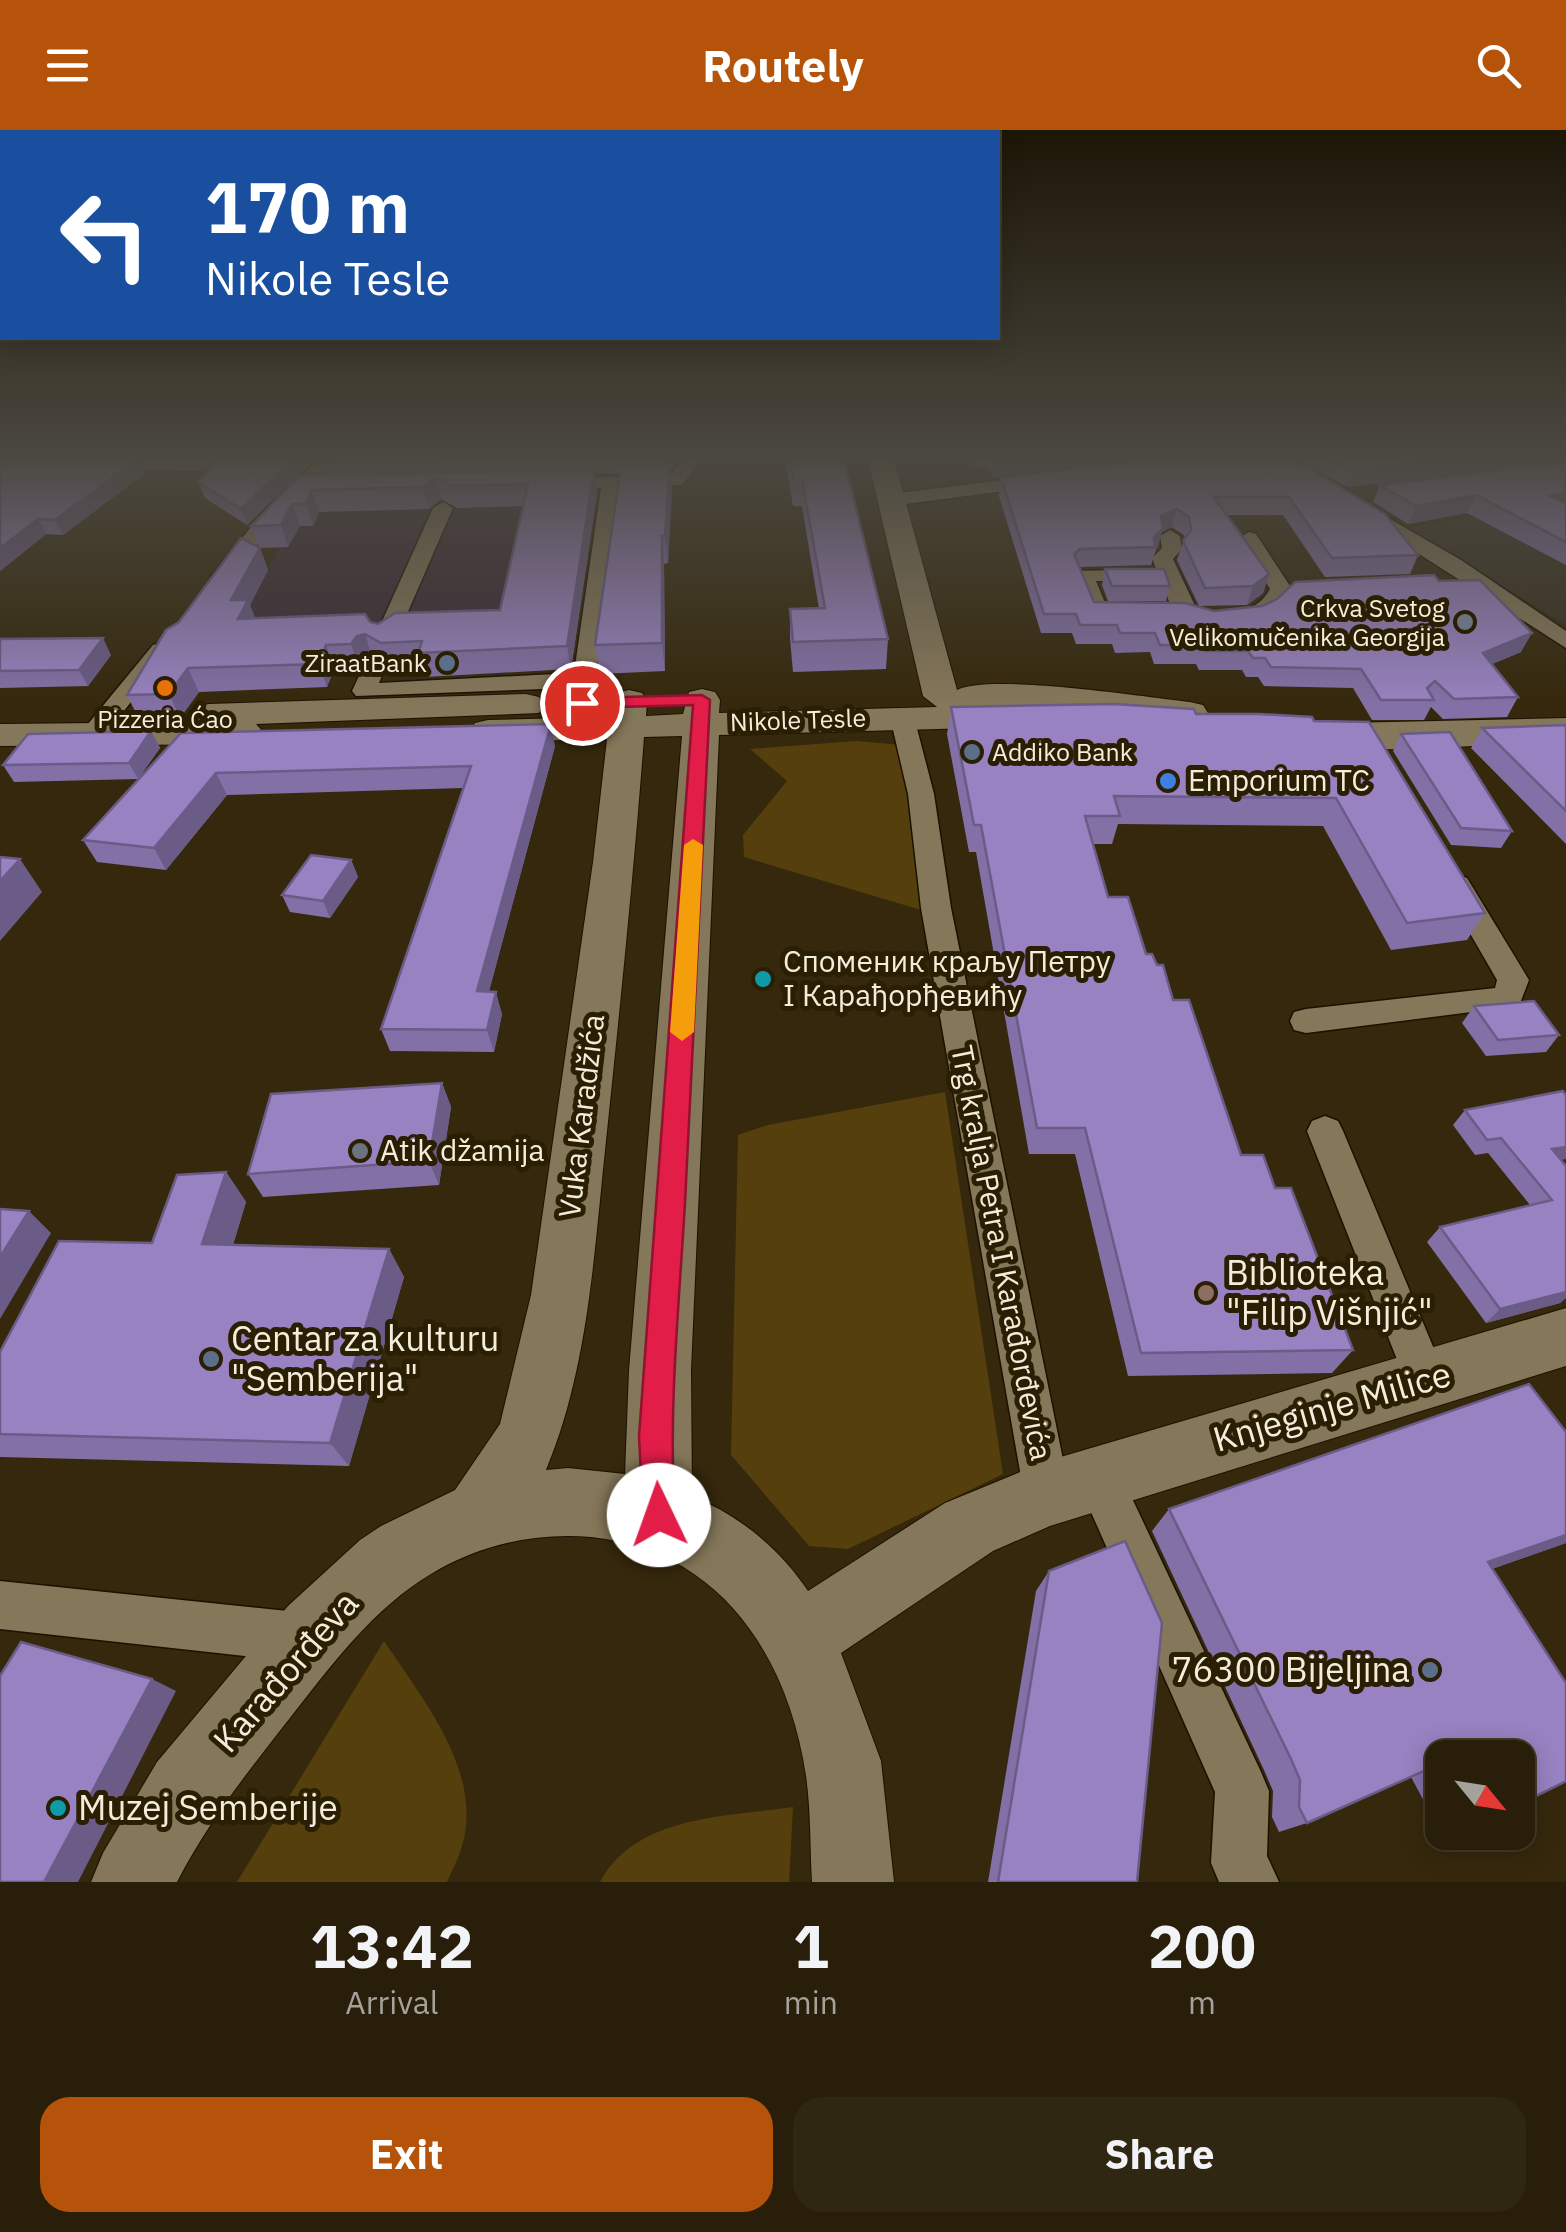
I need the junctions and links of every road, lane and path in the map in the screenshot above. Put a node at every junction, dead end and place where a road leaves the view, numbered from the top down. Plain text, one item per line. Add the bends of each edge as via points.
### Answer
1 (250, 541) edge
2 (429, 541) edge
3 (610, 541) edge
4 (913, 541) edge
5 (1171, 541) edge
6 (1251, 541) edge
7 (1414, 541) edge
8 (1169, 575) junction
9 (1479, 581) junction
10 (1440, 582) edge
11 (212, 587) edge
12 (1168, 611) junction
13 (177, 630) edge
14 (386, 637) edge
15 (1566, 641) edge
16 (945, 660) junction
17 (373, 668) edge
18 (1071, 699) junction
19 (606, 703) junction
20 (938, 706) junction
21 (701, 711) junction
22 (0, 718) edge
23 (99, 726) junction
24 (1566, 729) edge
25 (1286, 730) edge
26 (0, 735) edge
27 (1366, 736) junction
28 (1387, 770) edge
29 (1438, 855) edge
30 (1306, 1021) dead end
31 (1325, 1131) dead end
32 (1566, 1337) edge
33 (1426, 1380) junction
34 (1072, 1485) junction
35 (512, 1507) junction
36 (659, 1515) junction
37 (0, 1605) edge
38 (307, 1638) junction
39 (798, 1639) junction
40 (132, 1882) edge
41 (852, 1882) edge
42 (1250, 1882) edge

1 - 11 street
2 - 14 street
3 - 19 street
4 - 16 main road
5 - 8 street via 1172,550 1162,558
6 - 12 street via 1291,589 1274,605 1258,616
7 - 9 street
8 - 12 street
8 - 12 street via 1084,576 1098,612
9 - 10 street
9 - 15 street
13 - 23 street
16 - 18 main road via 1002,683
16 - 20 main road
16 - 20 main road via 908,684
17 - 19 street via 364,691
18 - 20 main road
18 - 20 main road via 1220,722
19 - 21 main road, Nikole Tesle
19 - 23 main road, Nikole Tesle
19 - 23 main road, Nikole Tesle via 467,732
19 - 35 main road, Vuka Karadžića via 610,901 553,1328
20 - 21 main road, Nikole Tesle
20 - 34 street, Trg kralja Petra I Karađorđevića via 921,794 936,908
21 - 36 main road via 654,1436
22 - 23 main road, Nikole Tesle
23 - 26 main road, Nikole Tesle
24 - 27 main road
25 - 27 main road
27 - 28 street
29 - 30 street via 1513,980 1508,998
31 - 33 street
32 - 33 main road, Knjeginje Milice
33 - 34 main road, Knjeginje Milice
34 - 39 main road, Knjeginje Milice via 970,1528
34 - 42 street via 1242,1791 1238,1864
35 - 36 main road via 605,1501
35 - 38 main road, Karađorđeva via 408,1548
36 - 39 main road via 705,1538 748,1573
37 - 38 street
38 - 40 main road, Karađorđeva via 186,1788
39 - 41 main road via 842,1762

